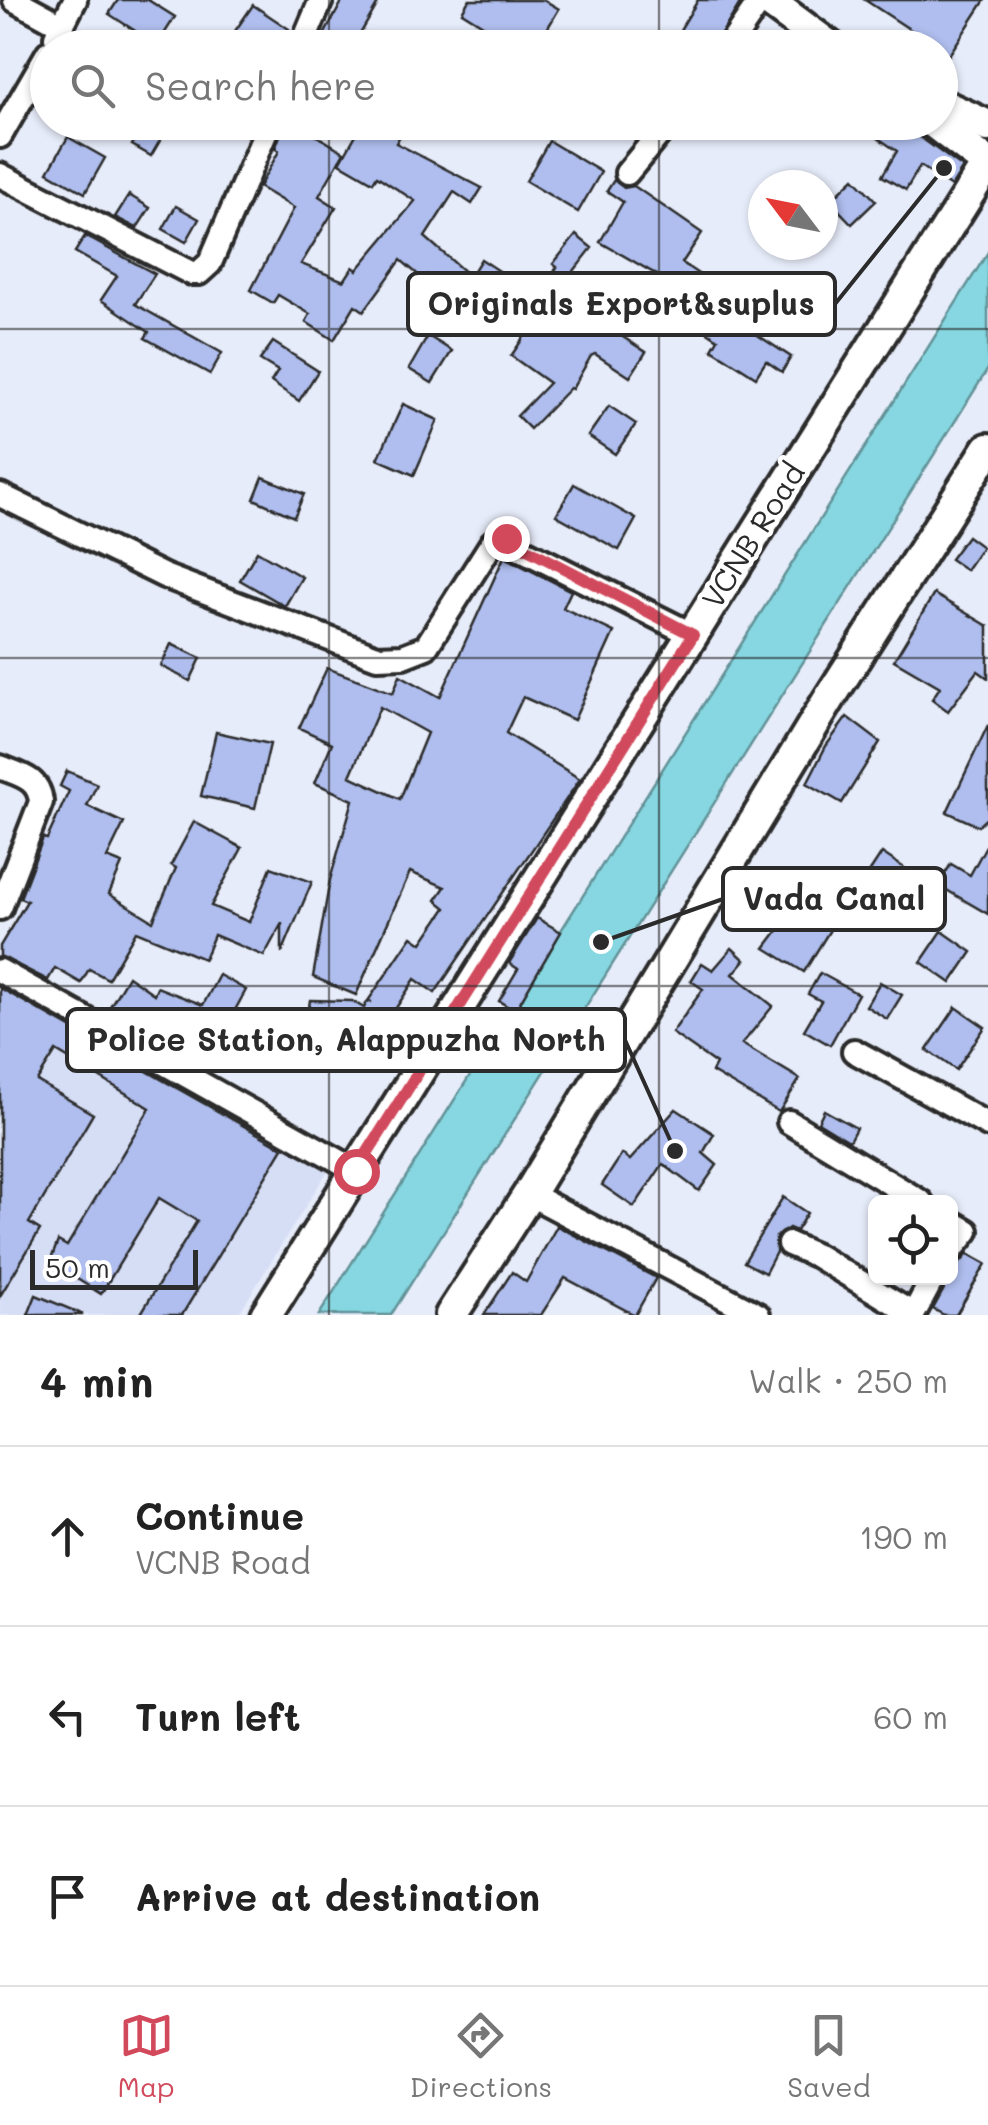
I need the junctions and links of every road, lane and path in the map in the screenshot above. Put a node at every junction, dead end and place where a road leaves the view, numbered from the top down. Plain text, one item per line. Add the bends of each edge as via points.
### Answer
1 (15, 0) edge
2 (75, 0) edge
3 (322, 0) edge
4 (764, 0) edge
5 (63, 26) junction
6 (61, 30) edge
7 (310, 30) edge
8 (742, 30) edge
9 (806, 30) edge
10 (30, 83) edge
11 (958, 112) edge
12 (988, 126) edge
13 (0, 136) edge
14 (262, 140) edge
15 (654, 140) edge
16 (957, 140) edge
17 (988, 163) edge
18 (627, 173) dead end
19 (0, 175) edge
20 (988, 448) edge
21 (0, 495) edge
22 (693, 635) junction
23 (0, 767) edge
24 (0, 908) edge
25 (0, 971) edge
26 (854, 1051) dead end
27 (789, 1122) dead end
28 (988, 1126) edge
29 (356, 1171) junction
30 (529, 1194) junction
31 (909, 1195) edge
32 (789, 1244) dead end
33 (929, 1285) edge
34 (913, 1314) edge
35 (266, 1315) edge
36 (451, 1315) edge
37 (758, 1315) edge

1 - 5 street
2 - 5 street
3 - 7 street
4 - 8 street
4 - 9 main road
5 - 6 street
10 - 13 street
11 - 12 main road
14 - 19 street via 210,263 199,272
15 - 18 street
16 - 17 main road
17 - 22 main road, VCNB Road
20 - 30 main road
21 - 22 street via 164,576 377,657 426,647 499,538
22 - 29 main road, VCNB Road
23 - 24 street via 32,780 42,802
25 - 29 street
26 - 28 street
27 - 31 street
29 - 35 main road, VCNB Road
30 - 36 main road
30 - 37 street
32 - 34 street
33 - 34 street

